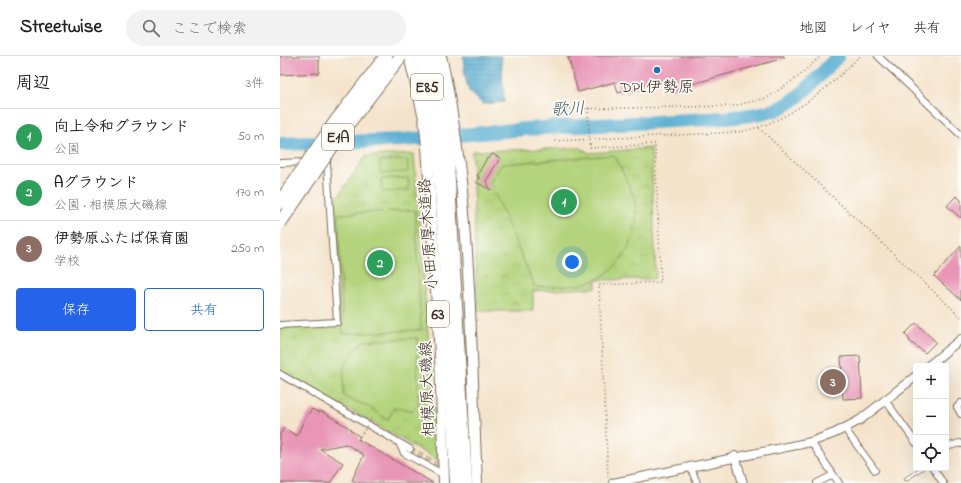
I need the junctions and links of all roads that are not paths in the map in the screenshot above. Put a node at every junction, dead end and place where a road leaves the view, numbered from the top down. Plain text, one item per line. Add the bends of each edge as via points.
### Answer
1 (386, 56) edge
2 (401, 56) edge
3 (409, 56) edge
4 (420, 56) edge
5 (431, 56) edge
6 (441, 56) edge
7 (878, 56) edge
8 (439, 118) junction
9 (961, 135) edge
10 (442, 146) junction
11 (280, 163) edge
12 (280, 202) edge
13 (280, 223) edge
14 (280, 325) edge
15 (961, 339) edge
16 (932, 363) edge
17 (280, 374) edge
18 (913, 378) edge
19 (886, 401) junction
20 (961, 403) edge
21 (961, 414) edge
22 (845, 429) junction
23 (913, 439) edge
24 (961, 441) edge
25 (811, 442) junction
26 (399, 443) junction
27 (949, 446) edge
28 (410, 449) tunnel mouth
29 (735, 456) junction
30 (690, 466) junction
31 (875, 470) dead end
32 (918, 471) edge
33 (935, 471) edge
34 (833, 475) junction
35 (444, 479) edge
36 (906, 479) dead end
37 (456, 483) edge
38 (466, 483) edge
39 (477, 483) edge
40 (613, 483) edge
41 (697, 483) edge
42 (743, 483) edge
43 (817, 483) edge
44 (839, 483) edge
45 (943, 483) edge

1 - 12 highway, E1A, bridge via 335,122
2 - 13 highway, E1A, bridge via 345,128
3 - 8 main road, 相模原大磯線 / 63
4 - 8 highway, 小田原厚木道路 / E85
5 - 8 highway, 小田原厚木道路 / E85
6 - 8 main road, 相模原大磯線 / 63
7 - 9 street
8 - 10 highway, 小田原厚木道路 / E85
8 - 10 main road, 相模原大磯線 / 63
10 - 35 main road, 相模原大磯線 / 63 via 440,354
10 - 37 highway, 小田原厚木道路 / E85 via 443,219
10 - 38 highway, 小田原厚木道路 / E85
10 - 39 main road, 相模原大磯線 / 63 via 465,224
11 - 14 street via 327,162 337,322
15 - 16 street
17 - 26 street
18 - 19 street
19 - 22 street
19 - 23 street
20 - 21 street via 957,407
22 - 25 street
22 - 31 street via 868,466
24 - 27 street
25 - 29 street
25 - 34 street
26 - 28 street
26 - 35 street via 404,453
29 - 30 street
29 - 42 street
30 - 40 street
30 - 41 street
32 - 36 lane
33 - 45 street
34 - 43 street
34 - 44 street

